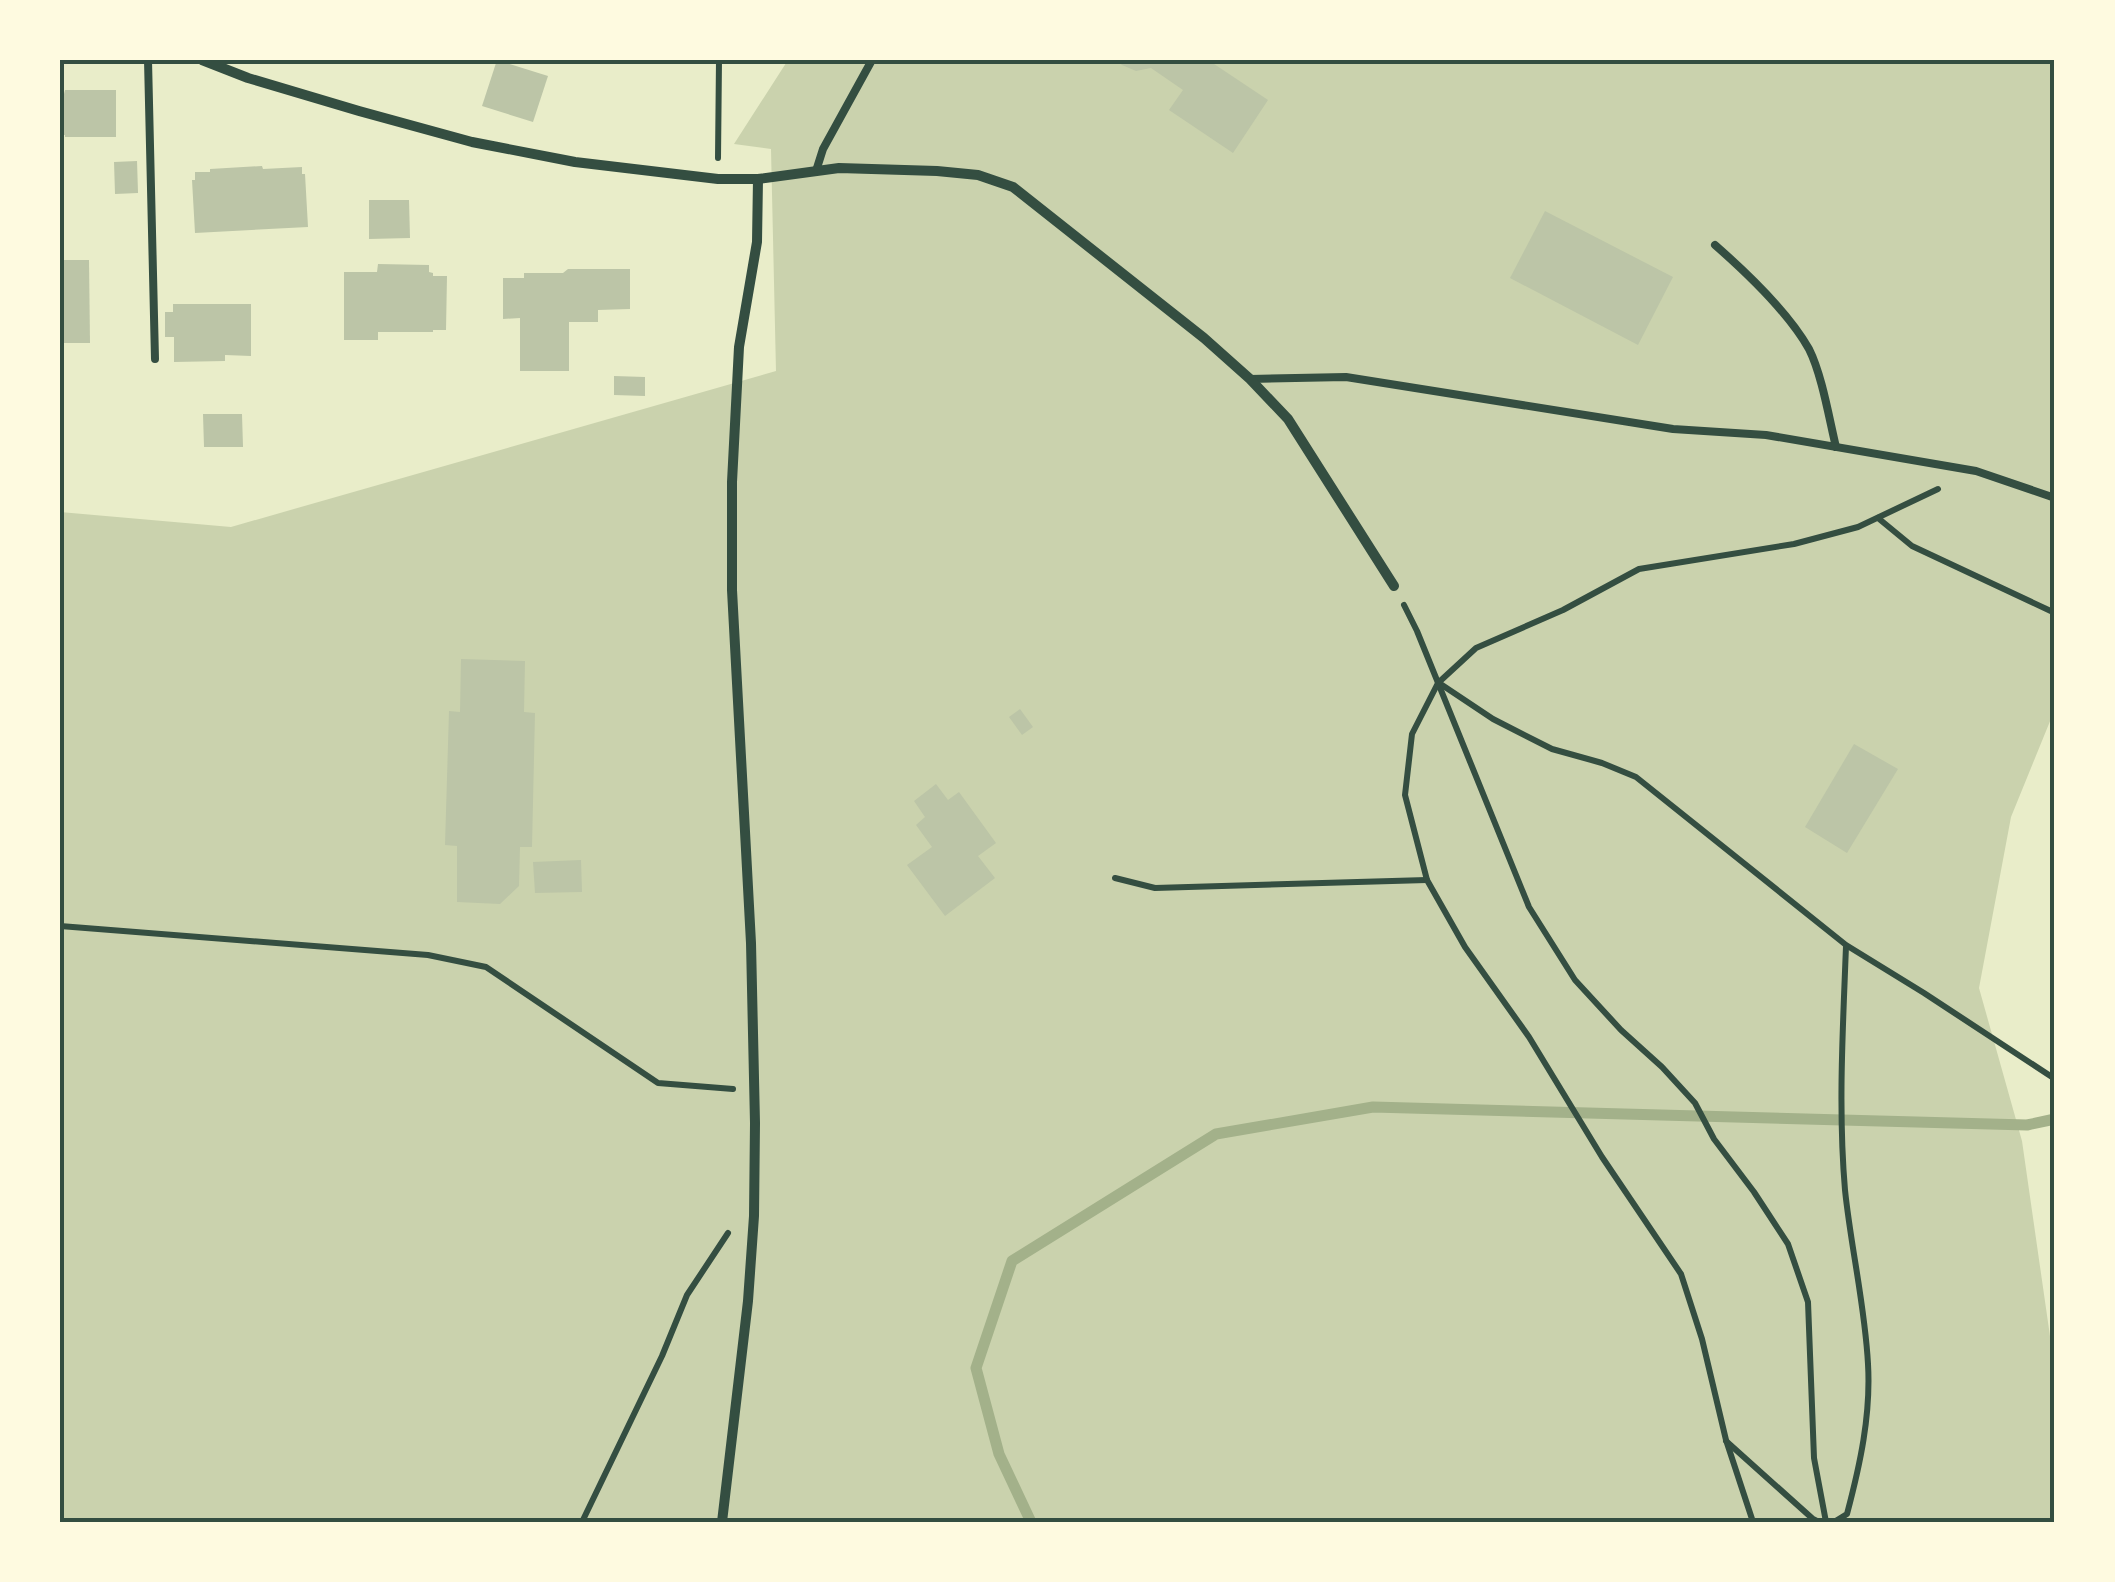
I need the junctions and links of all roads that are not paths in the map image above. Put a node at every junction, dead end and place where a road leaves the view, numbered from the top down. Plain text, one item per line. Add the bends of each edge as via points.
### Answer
1 (148, 60) edge
2 (202, 60) edge
3 (872, 60) edge
4 (816, 171) junction
5 (758, 179) junction
6 (1715, 245) dead end
7 (155, 359) dead end
8 (1250, 379) junction
9 (1836, 447) junction
10 (2055, 498) edge
11 (1394, 586) road end
12 (722, 1522) edge

1 - 7 lane
2 - 5 street via 472,142 574,162
3 - 4 lane
4 - 5 street
4 - 8 street via 937,171 1013,187
5 - 12 street via 732,482 751,943 754,1216
6 - 9 lane via 1810,351
8 - 9 lane via 1346,377 1673,429 1766,434
8 - 11 street via 1288,419
9 - 10 lane via 1976,471

